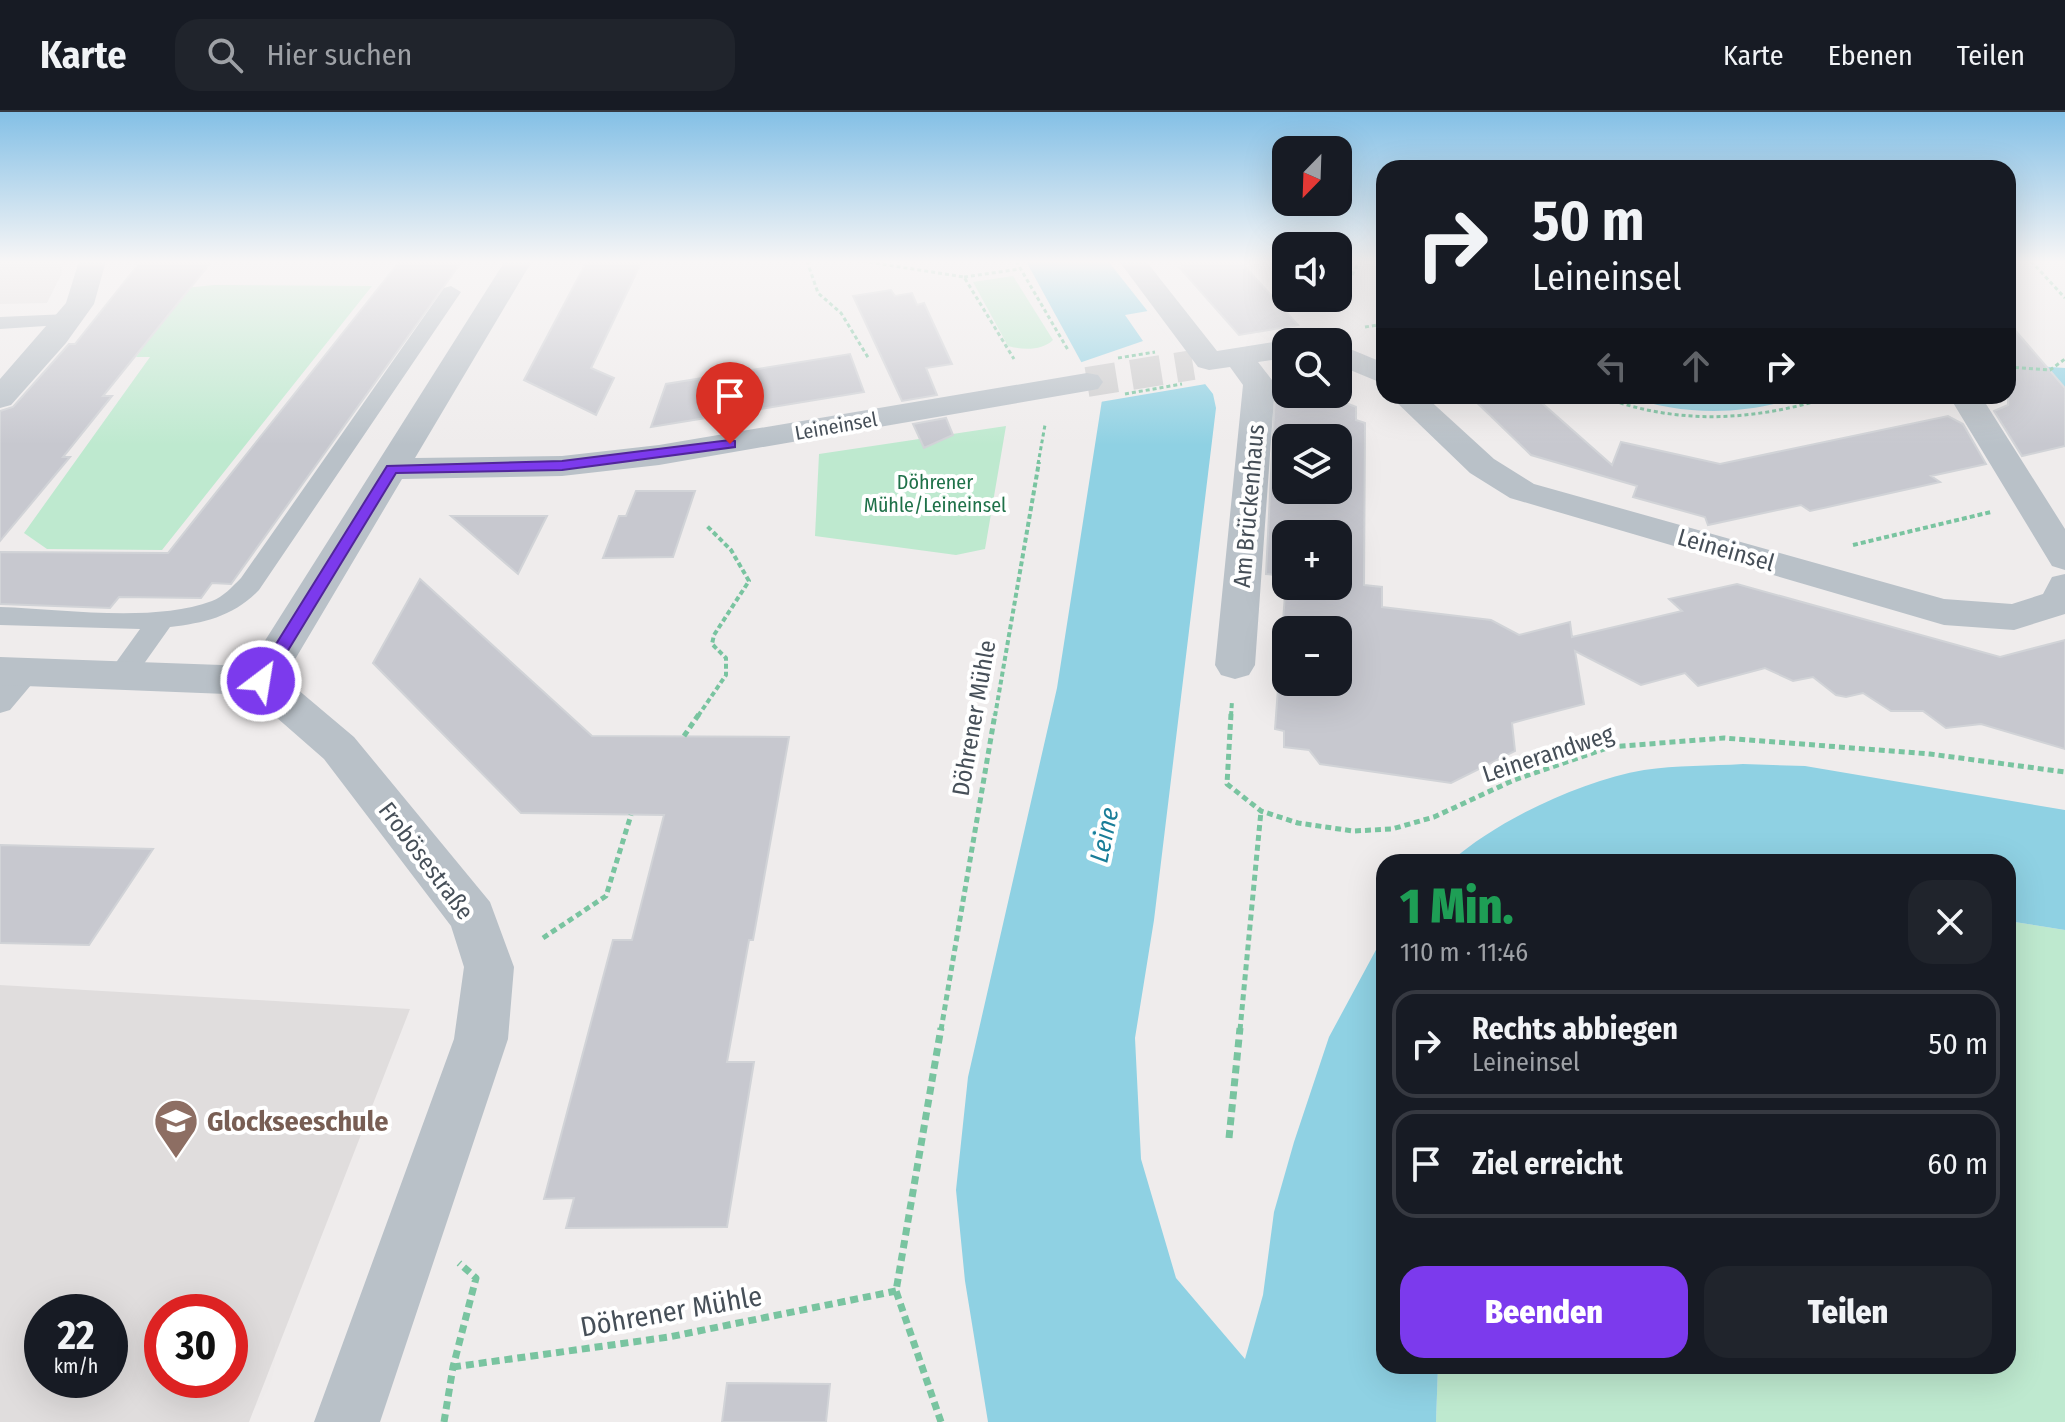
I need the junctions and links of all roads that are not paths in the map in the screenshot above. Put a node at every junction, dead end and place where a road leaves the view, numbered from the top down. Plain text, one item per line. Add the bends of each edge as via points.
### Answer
1 (66, 322) edge
2 (430, 322) edge
3 (482, 322) edge
4 (1176, 322) edge
5 (1272, 352) edge
6 (1352, 360) edge
7 (1207, 366) junction
8 (1376, 371) edge
9 (1092, 381) tunnel mouth
10 (0, 398) edge
11 (1415, 404) edge
12 (1970, 404) edge
13 (392, 469) junction
14 (2065, 558) edge
15 (2065, 586) edge
16 (0, 616) edge
17 (162, 618) junction
18 (1235, 665) road end
19 (14, 672) edge
20 (121, 675) junction
21 (261, 681) junction
22 (0, 703) edge
23 (347, 1422) edge

1 - 10 street
2 - 17 lane via 250,584 226,606
3 - 13 street
4 - 7 street, Am Brückenhaus
5 - 7 street
6 - 8 street
7 - 18 street, Am Brückenhaus via 1259,384
9 - 13 street, Leineinsel via 659,455 562,466
11 - 15 street, Leineinsel via 1482,466 1522,491 1944,612 2014,617 2060,602
12 - 14 street
13 - 21 street
16 - 17 lane
17 - 20 lane
19 - 20 street
19 - 22 lane
20 - 21 street
21 - 23 street, Frobösestraße via 339,748 473,917 489,967 481,1039

